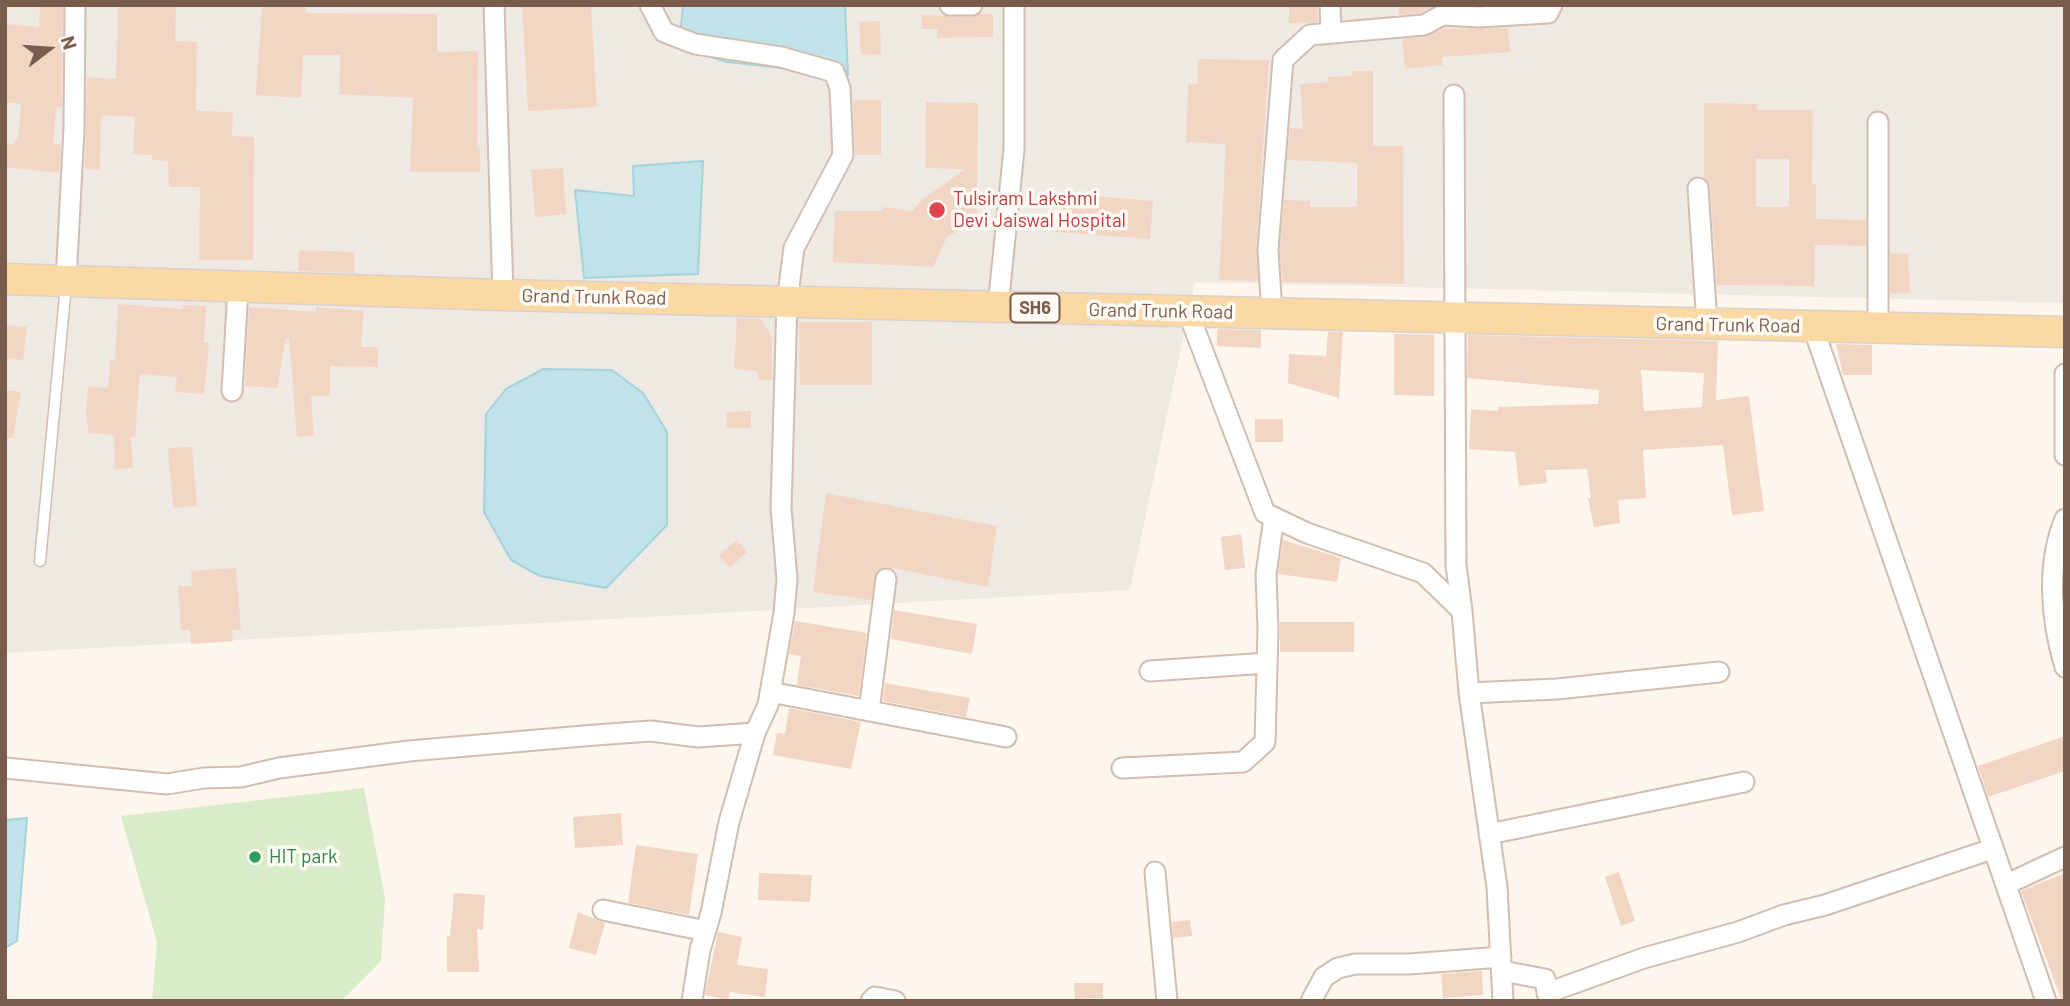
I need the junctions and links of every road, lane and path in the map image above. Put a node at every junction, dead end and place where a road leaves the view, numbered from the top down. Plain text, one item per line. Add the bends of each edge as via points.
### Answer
1 (75, 5) edge
2 (494, 5) edge
3 (650, 5) edge
4 (950, 5) edge
5 (972, 5) edge
6 (1014, 5) edge
7 (1330, 5) edge
8 (1552, 5) edge
9 (1446, 10) edge
10 (1331, 32) junction
11 (1454, 95) dead end
12 (1878, 122) dead end
13 (1698, 188) dead end
14 (5, 279) edge
15 (66, 281) junction
16 (238, 288) junction
17 (503, 295) junction
18 (787, 302) junction
19 (998, 307) junction
20 (1188, 312) junction
21 (1272, 314) junction
22 (1456, 318) junction
23 (1707, 324) junction
24 (1813, 327) junction
25 (1878, 328) junction
26 (2065, 332) edge
27 (2065, 374) edge
28 (232, 391) dead end
29 (2065, 455) edge
30 (1274, 518) junction
31 (2065, 519) edge
32 (40, 561) dead end
33 (886, 579) dead end
34 (1462, 611) junction
35 (1267, 663) junction
36 (2065, 667) edge
37 (1150, 671) dead end
38 (1719, 672) dead end
39 (770, 692) junction
40 (1469, 693) junction
41 (869, 711) junction
42 (755, 733) junction
43 (1006, 737) dead end
44 (5, 768) edge
45 (1122, 768) dead end
46 (1744, 782) dead end
47 (1489, 834) junction
48 (1992, 849) junction
49 (2065, 857) edge
50 (1155, 872) dead end
51 (2007, 884) junction
52 (603, 910) dead end
53 (706, 931) junction
54 (1501, 964) junction
55 (692, 1001) edge
56 (871, 1001) edge
57 (895, 1001) edge
58 (1167, 1001) edge
59 (1311, 1001) edge
60 (1503, 1001) edge
61 (2046, 1001) edge

1 - 15 street
2 - 17 street
3 - 18 street via 664,32 695,44 781,57 834,72 840,88 843,155 794,248
4 - 5 street
6 - 19 street via 1014,149
7 - 10 street
8 - 9 street via 1548,13 1478,17
9 - 10 street via 1424,25
10 - 21 street via 1310,35 1283,60 1268,250
11 - 22 street
12 - 25 street
13 - 23 street
14 - 15 main road, Grand Trunk Road / SH6
15 - 16 main road, Grand Trunk Road / SH6
15 - 32 lane
16 - 17 main road, Grand Trunk Road / SH6
16 - 28 street
17 - 18 main road, Grand Trunk Road / SH6
18 - 19 main road, Grand Trunk Road / SH6
18 - 39 street via 781,508 788,579
19 - 20 main road, Grand Trunk Road / SH6
20 - 21 main road, Grand Trunk Road / SH6
20 - 30 street via 1265,513
21 - 22 main road, Grand Trunk Road / SH6
22 - 23 main road, Grand Trunk Road / SH6
22 - 34 street via 1456,565
23 - 24 main road, Grand Trunk Road / SH6
24 - 25 main road, Grand Trunk Road / SH6
24 - 48 street
25 - 26 main road, Grand Trunk Road / SH6
27 - 29 street
30 - 34 street via 1423,573
30 - 35 street via 1266,575
31 - 36 street via 2055,542 2053,582 2057,642
33 - 41 street
34 - 40 street
35 - 37 street
35 - 45 street via 1265,742 1243,762
38 - 40 street
39 - 41 street
39 - 42 street
40 - 47 street
41 - 43 street
42 - 44 street via 698,737 651,731 409,751 167,784
42 - 53 street via 729,822
46 - 47 street
47 - 54 street
48 - 51 street
48 - 54 street via 1547,993 1545,979
49 - 51 street
50 - 58 street
51 - 61 street
52 - 53 street
53 - 55 street
54 - 59 street via 1355,964 1324,977
54 - 60 street
56 - 57 street via 875,997

